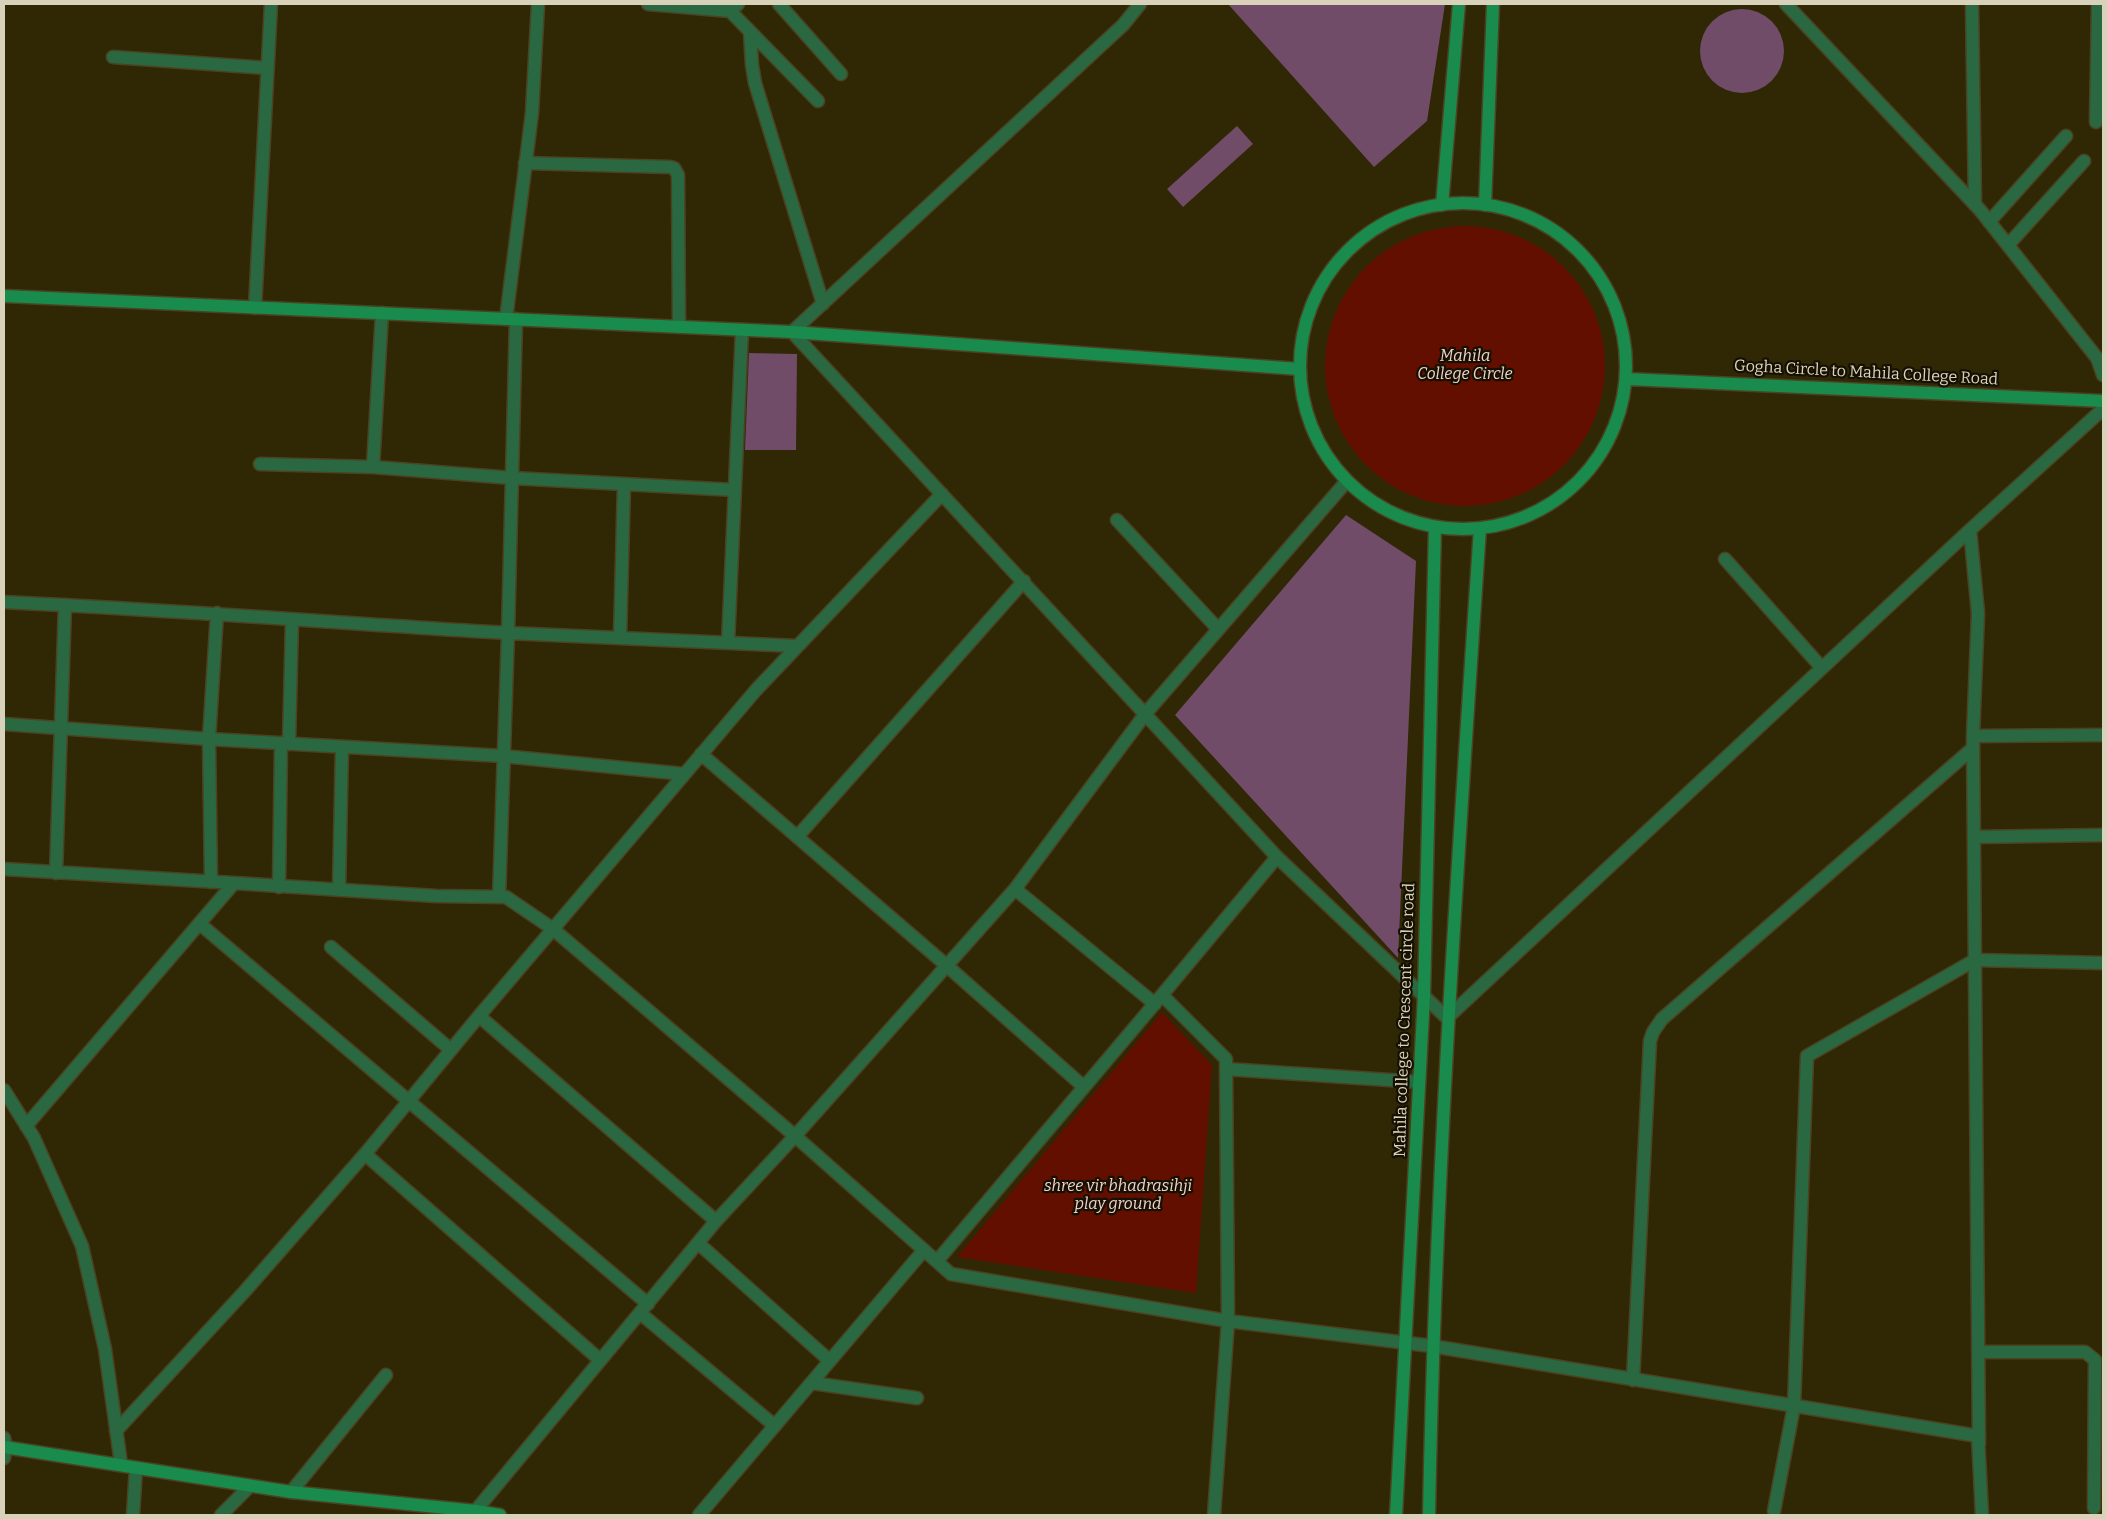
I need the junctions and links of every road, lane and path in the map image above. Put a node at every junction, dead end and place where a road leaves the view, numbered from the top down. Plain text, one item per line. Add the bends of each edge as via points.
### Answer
1 (271, 4) edge
2 (538, 4) edge
3 (648, 4) edge
4 (778, 4) edge
5 (1140, 4) edge
6 (1459, 4) edge
7 (1494, 4) edge
8 (1786, 4) edge
9 (2098, 4) edge
10 (1970, 5) edge
11 (734, 7) edge
12 (750, 32) junction
13 (113, 57) dead end
14 (268, 68) junction
15 (841, 74) dead end
16 (818, 101) dead end
17 (2096, 122) dead end
18 (2066, 136) dead end
19 (2084, 161) dead end
20 (526, 163) junction
21 (1442, 205) junction
22 (1485, 205) junction
23 (1975, 205) junction
24 (1989, 222) junction
25 (2008, 245) junction
26 (4, 296) edge
27 (823, 304) junction
28 (255, 308) junction
29 (382, 313) junction
30 (510, 319) junction
31 (678, 327) junction
32 (742, 330) junction
33 (792, 332) junction
34 (1299, 369) junction
35 (2103, 375) edge
36 (1627, 378) junction
37 (2103, 400) edge
38 (2103, 410) edge
39 (260, 464) dead end
40 (373, 467) junction
41 (512, 478) junction
42 (1346, 482) junction
43 (624, 484) junction
44 (735, 490) junction
45 (942, 494) junction
46 (1117, 520) dead end
47 (1435, 527) junction
48 (1480, 528) junction
49 (1970, 530) junction
50 (1724, 559) dead end
51 (1024, 581) junction
52 (4, 602) edge
53 (65, 605) junction
54 (216, 613) junction
55 (292, 620) junction
56 (1218, 629) junction
57 (508, 633) junction
58 (620, 638) junction
59 (728, 643) junction
60 (797, 646) junction
61 (1822, 668) junction
62 (1146, 713) junction
63 (4, 724) edge
64 (60, 727) junction
65 (2103, 736) edge
66 (209, 739) junction
67 (1973, 742) junction
68 (285, 744) junction
69 (342, 747) junction
70 (701, 754) junction
71 (503, 756) junction
72 (684, 774) junction
73 (2103, 835) edge
74 (797, 837) junction
75 (1974, 837) junction
76 (1278, 857) junction
77 (4, 869) edge
78 (56, 873) junction
79 (211, 882) junction
80 (234, 883) junction
81 (279, 887) junction
82 (1015, 889) junction
83 (339, 890) junction
84 (498, 897) junction
85 (200, 924) junction
86 (553, 929) junction
87 (331, 947) dead end
88 (1975, 960) junction
89 (2103, 963) edge
90 (946, 965) junction
91 (1424, 995) junction
92 (1158, 999) junction
93 (479, 1016) junction
94 (1448, 1018) junction
95 (451, 1050) junction
96 (1226, 1069) junction
97 (1419, 1082) junction
98 (1084, 1087) junction
99 (4, 1090) edge
100 (409, 1101) junction
101 (26, 1126) junction
102 (795, 1136) junction
103 (365, 1154) junction
104 (716, 1221) junction
105 (698, 1243) junction
106 (924, 1250) junction
107 (937, 1261) junction
108 (644, 1308) junction
109 (1228, 1321) junction
110 (1405, 1343) junction
111 (1432, 1346) junction
112 (1978, 1352) junction
113 (600, 1360) junction
114 (830, 1361) junction
115 (386, 1375) dead end
116 (1633, 1380) junction
117 (812, 1383) junction
118 (917, 1398) dead end
119 (1794, 1406) junction
120 (774, 1426) junction
121 (116, 1431) junction
122 (4, 1447) edge
123 (1979, 1462) junction
124 (121, 1464) junction
125 (136, 1468) junction
126 (250, 1486) junction
127 (291, 1492) junction
128 (2094, 1508) dead end
129 (1774, 1511) dead end
130 (474, 1513) edge
131 (133, 1515) edge
132 (221, 1515) edge
133 (500, 1515) edge
134 (699, 1515) edge
135 (1214, 1515) edge
136 (1396, 1515) edge
137 (1429, 1515) edge
138 (1982, 1515) edge

1 - 14 street
2 - 20 street
3 - 11 street
4 - 15 street
5 - 27 street via 1123,25
6 - 21 main road
7 - 22 main road
8 - 23 street
9 - 17 street
10 - 23 street
11 - 12 street
12 - 16 street
12 - 27 street via 755,83
13 - 14 street
14 - 28 street
18 - 24 street
19 - 25 street
20 - 30 street
20 - 31 street via 674,168 678,175
21 - 22 main road via 1468,202
21 - 34 main road via 1415,209 1368,232 1330,270 1306,317
22 - 36 main road via 1519,212 1565,238 1601,278 1622,326
23 - 24 street
24 - 25 street
25 - 35 street via 2097,358
26 - 28 main road
27 - 33 street
28 - 29 main road
29 - 30 main road
29 - 40 street
30 - 31 main road
30 - 41 street
31 - 32 main road
32 - 33 main road
32 - 44 street
33 - 34 main road
33 - 45 street
34 - 42 main road via 1306,410 1321,449
36 - 37 main road, Gogha Circle to Mahila College Road
36 - 48 main road via 1615,430 1588,475 1547,508 1498,527
38 - 49 street
39 - 40 street
40 - 41 street
41 - 43 street
41 - 57 street
42 - 47 main road via 1392,514
42 - 56 street
43 - 44 street
43 - 58 street
44 - 59 street
45 - 51 street
45 - 60 street
46 - 56 street
47 - 48 main road via 1445,530
47 - 91 main road, Mahila college to Crescent circle road
48 - 94 main road
49 - 61 street
49 - 67 street via 1978,613
50 - 61 street
51 - 62 street
51 - 74 street
52 - 53 street
53 - 54 street
53 - 64 street
54 - 55 street
54 - 66 street
55 - 57 street
55 - 68 street
56 - 62 street
57 - 58 street
57 - 71 street
58 - 59 street
59 - 60 street
60 - 70 street
61 - 94 street
62 - 76 street
62 - 82 street
63 - 64 street
64 - 66 street
64 - 78 street
65 - 67 street
66 - 68 street
66 - 79 street
67 - 75 street
67 - 116 street via 1662,1019 1653,1032
68 - 69 street
68 - 81 street
69 - 71 street
69 - 83 street
70 - 72 street
70 - 74 street
71 - 72 street
71 - 84 street
72 - 86 street
73 - 75 street
74 - 90 street
75 - 88 street
76 - 91 street
76 - 92 street
77 - 78 street
78 - 79 street
79 - 80 street
80 - 81 street
80 - 85 street
81 - 83 street
82 - 90 street
82 - 92 street
83 - 84 street
84 - 86 street via 506,897
85 - 100 street
85 - 101 street
86 - 93 street
86 - 102 street
87 - 95 street
88 - 89 street
88 - 112 street
88 - 119 street via 1808,1056
90 - 98 street
90 - 102 street
91 - 94 street
91 - 97 main road, Mahila college to Crescent circle road
92 - 96 street via 1226,1059
92 - 98 street
93 - 95 street
93 - 104 street
94 - 111 main road
95 - 100 street
96 - 97 street
96 - 109 street
97 - 110 main road, Mahila college to Crescent circle road
98 - 107 street
99 - 101 street
100 - 103 street
100 - 108 street
101 - 121 street via 82,1246 105,1349
102 - 104 street
102 - 106 street
103 - 113 street
103 - 121 street
104 - 105 street
105 - 108 street
105 - 114 street
106 - 107 street
106 - 114 street
107 - 109 street via 951,1274
108 - 113 street
108 - 120 street
109 - 110 street
109 - 135 street
110 - 111 street
110 - 136 main road, Mahila college to Crescent circle road
111 - 116 street
111 - 137 main road
112 - 123 street
112 - 128 street via 2084,1352 2095,1360
113 - 130 street
114 - 117 street
115 - 127 street
116 - 119 street
117 - 118 street
117 - 120 street
119 - 123 street via 1978,1436
119 - 129 street
120 - 134 street
121 - 124 street
122 - 124 main road
123 - 138 street
124 - 125 main road
125 - 126 main road
125 - 131 street
126 - 127 main road
126 - 132 street
127 - 130 main road
130 - 133 main road

